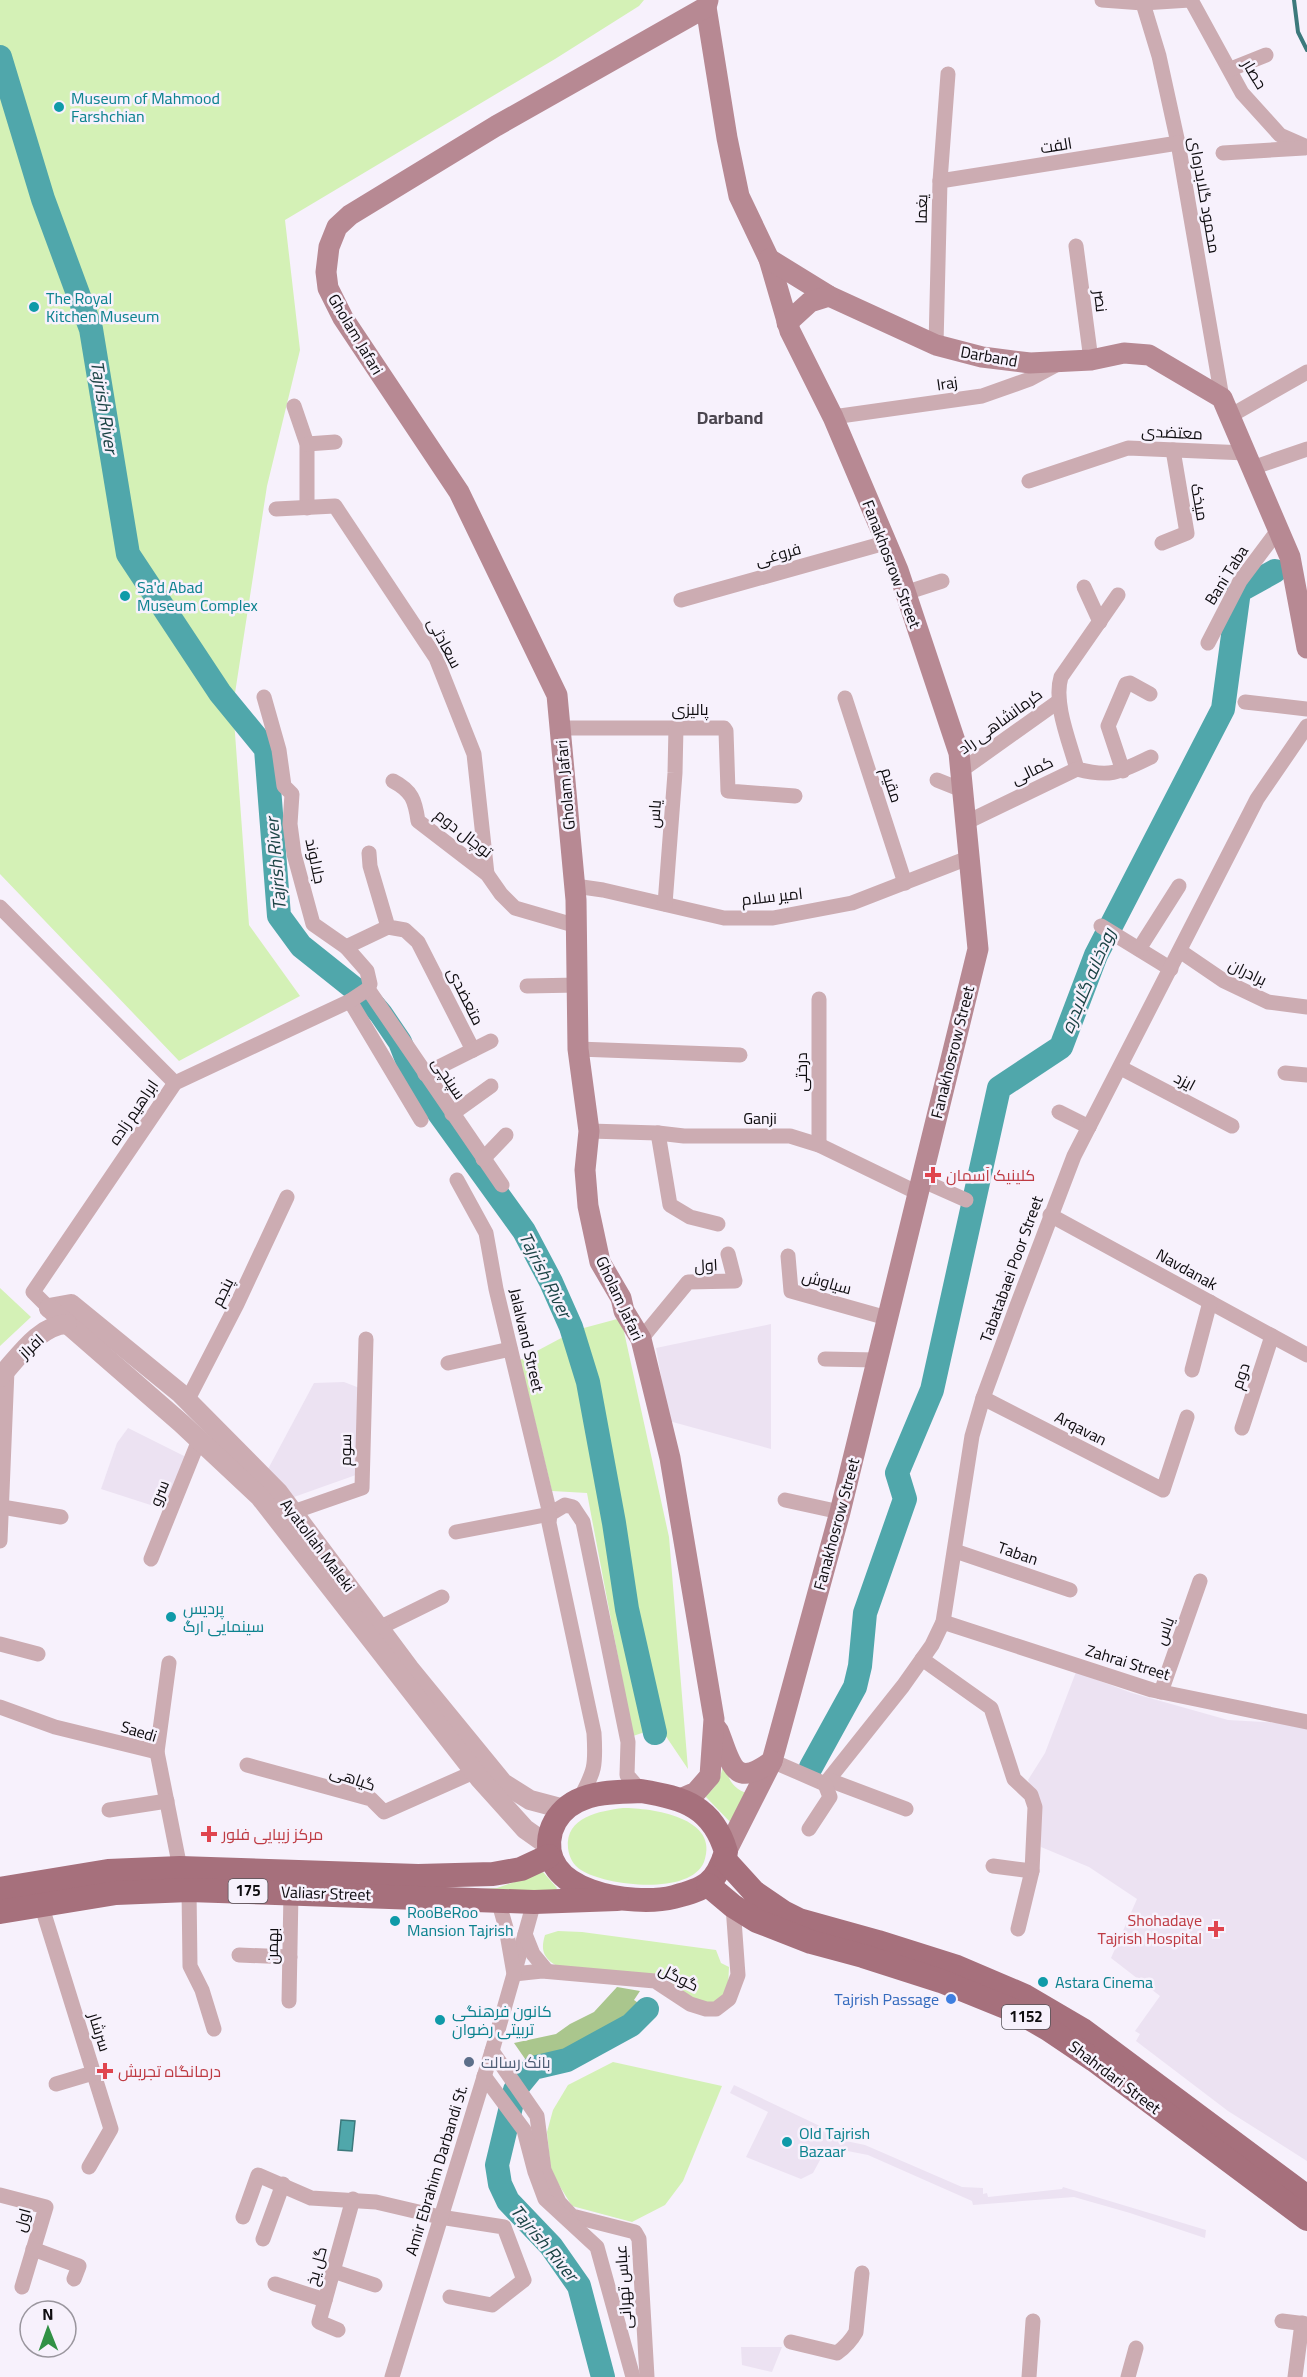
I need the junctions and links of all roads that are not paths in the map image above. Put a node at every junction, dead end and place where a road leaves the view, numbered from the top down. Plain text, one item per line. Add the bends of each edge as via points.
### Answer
1 (1102, 0) edge
2 (1190, 0) edge
3 (1143, 1) edge
4 (707, 4) edge
5 (1266, 55) dead end
6 (1231, 69) junction
7 (948, 74) dead end
8 (1178, 143) junction
9 (1307, 147) edge
10 (1223, 153) dead end
11 (939, 181) junction
12 (1076, 246) dead end
13 (769, 259) junction
14 (829, 296) junction
15 (787, 323) junction
16 (936, 345) junction
17 (1091, 360) junction
18 (1060, 363) junction
19 (1307, 372) edge
20 (294, 406) dead end
21 (1226, 407) junction
22 (832, 417) junction
23 (335, 442) dead end
24 (307, 444) junction
25 (1307, 449) edge
26 (1173, 450) junction
27 (1249, 461) junction
28 (1029, 482) dead end
29 (307, 508) junction
30 (276, 509) dead end
31 (1279, 528) junction
32 (885, 543) junction
33 (1162, 543) dead end
34 (942, 581) dead end
35 (1084, 587) dead end
36 (905, 592) junction
37 (1118, 595) dead end
38 (681, 600) dead end
39 (1100, 622) junction
40 (1208, 643) dead end
41 (1307, 648) edge
42 (1150, 694) dead end
43 (264, 698) dead end
44 (844, 698) dead end
45 (1059, 701) junction
46 (1245, 702) dead end
47 (1307, 709) edge
48 (1307, 726) edge
49 (676, 727) junction
50 (560, 728) junction
51 (1151, 757) dead end
52 (1077, 769) junction
53 (1123, 771) junction
54 (937, 780) dead end
55 (962, 780) junction
56 (393, 781) dead end
57 (795, 796) dead end
58 (965, 823) junction
59 (369, 853) dead end
60 (968, 858) junction
61 (486, 874) junction
62 (905, 883) junction
63 (575, 886) junction
64 (1179, 886) dead end
65 (665, 904) junction
66 (0, 907) edge
67 (577, 926) junction
68 (1101, 926) dead end
69 (388, 927) junction
70 (346, 947) junction
71 (1139, 949) junction
72 (1180, 951) junction
73 (1171, 969) junction
74 (578, 985) junction
75 (527, 986) dead end
76 (368, 990) junction
77 (819, 999) dead end
78 (350, 1001) junction
79 (1307, 1007) edge
80 (491, 1041) dead end
81 (578, 1049) junction
82 (473, 1050) junction
83 (740, 1055) dead end
84 (1121, 1068) junction
85 (1285, 1073) dead end
86 (425, 1074) junction
87 (1307, 1075) edge
88 (175, 1083) junction
89 (491, 1086) dead end
90 (1059, 1112) dead end
91 (452, 1114) junction
92 (421, 1120) dead end
93 (1232, 1126) dead end
94 (1089, 1127) junction
95 (589, 1131) junction
96 (657, 1133) junction
97 (506, 1135) dead end
98 (819, 1145) junction
99 (483, 1159) junction
100 (457, 1180) dead end
101 (502, 1185) dead end
102 (919, 1187) junction
103 (287, 1197) dead end
104 (966, 1200) dead end
105 (1050, 1215) junction
106 (718, 1224) dead end
107 (728, 1254) dead end
108 (788, 1256) dead end
109 (33, 1292) joint
110 (1210, 1302) junction
111 (49, 1308) junction
112 (887, 1318) junction
113 (67, 1324) junction
114 (1272, 1336) junction
115 (366, 1339) dead end
116 (641, 1339) junction
117 (510, 1349) junction
118 (1307, 1355) edge
119 (825, 1359) dead end
120 (877, 1360) junction
121 (448, 1363) dead end
122 (2, 1369) edge
123 (1192, 1370) dead end
124 (983, 1398) junction
125 (187, 1401) junction
126 (1187, 1417) dead end
127 (1242, 1428) dead end
128 (199, 1440) junction
129 (785, 1500) dead end
130 (2, 1507) junction
131 (293, 1512) junction
132 (840, 1512) junction
133 (550, 1514) junction
134 (61, 1517) dead end
135 (456, 1532) dead end
136 (0, 1541) edge
137 (954, 1551) junction
138 (151, 1559) dead end
139 (1200, 1581) dead end
140 (1070, 1590) dead end
141 (442, 1597) dead end
142 (943, 1622) junction
143 (379, 1628) junction
144 (0, 1644) edge
145 (38, 1654) dead end
146 (922, 1659) junction
147 (169, 1663) dead end
148 (1161, 1692) junction
149 (0, 1707) edge
150 (714, 1719) junction
151 (1307, 1722) edge
152 (158, 1752) junction
153 (772, 1761) junction
154 (248, 1765) dead end
155 (474, 1772) junction
156 (827, 1782) junction
157 (641, 1791) junction
158 (680, 1799) junction
159 (167, 1801) junction
160 (572, 1805) junction
161 (906, 1809) dead end
162 (109, 1810) dead end
163 (809, 1829) dead end
164 (549, 1851) junction
165 (725, 1856) junction
166 (993, 1866) dead end
167 (1032, 1871) junction
168 (185, 1879) junction
169 (708, 1886) junction
170 (0, 1889) edge
171 (291, 1892) junction
172 (617, 1899) junction
173 (498, 1900) junction
174 (534, 1902) junction
175 (41, 1904) junction
176 (733, 1906) junction
177 (0, 1912) edge
178 (1018, 1929) dead end
179 (525, 1934) junction
180 (239, 1955) dead end
181 (290, 1957) junction
182 (548, 1971) junction
183 (514, 1974) junction
184 (289, 2001) dead end
185 (214, 2029) dead end
186 (492, 2051) junction
187 (93, 2073) junction
188 (484, 2076) junction
189 (56, 2084) dead end
190 (89, 2167) dead end
191 (283, 2184) junction
192 (0, 2195) edge
193 (1307, 2197) edge
194 (353, 2199) junction
195 (243, 2217) dead end
196 (440, 2217) junction
197 (1307, 2219) edge
198 (263, 2239) dead end
199 (33, 2248) junction
200 (333, 2271) junction
201 (862, 2273) dead end
202 (74, 2279) dead end
203 (275, 2284) dead end
204 (375, 2285) dead end
205 (22, 2287) dead end
206 (450, 2297) dead end
207 (325, 2300) junction
208 (1033, 2321) dead end
209 (1282, 2321) dead end
210 (1304, 2324) edge
211 (339, 2330) dead end
212 (791, 2342) dead end
213 (1136, 2348) dead end
214 (392, 2377) edge
215 (633, 2377) edge
216 (647, 2377) edge
217 (1029, 2377) edge
218 (1128, 2377) edge
219 (1294, 2377) edge

1 - 3 street, حصار
2 - 3 street, حصار
2 - 6 street, حصار
3 - 8 street, محمود گلابدره‌ای
4 - 13 main road via 739,196
4 - 50 main road, Gholam Jafari via 350,215 337,227 329,247 328,288 343,318 459,492 557,695
5 - 6 street
6 - 9 street, حصار via 1242,93 1280,135
7 - 11 street, یغما
8 - 11 street, الفت
8 - 21 street, محمود گلابدره‌ای
9 - 10 street
11 - 16 street, یغما
12 - 17 street, نصر
13 - 14 main road, Darband
13 - 15 main road, Fanakhosrow Street
14 - 15 main road via 810,302
14 - 16 main road, Darband
15 - 22 main road, Fanakhosrow Street
16 - 18 main road, Darband via 982,357
17 - 18 main road, Darband
17 - 21 main road, Darband via 1125,353 1149,356
18 - 22 street, Iraj via 1030,379 982,396
19 - 21 street
20 - 24 street
21 - 27 main road
22 - 32 main road, Fanakhosrow Street
23 - 24 street
24 - 29 street
25 - 27 street
26 - 27 street, معتضدی
26 - 28 street, معتضدی via 1128,448
26 - 33 street, میخک via 1187,533
27 - 31 main road
29 - 30 street, سعادتی
29 - 61 street, سعادتی via 335,506 436,658 474,754
31 - 40 street, Bani Taba via 1240,581
31 - 41 main road via 1290,556
32 - 36 main road, Fanakhosrow Street
32 - 38 street, فروغی
34 - 36 street
35 - 39 street
36 - 55 main road, Fanakhosrow Street via 959,753
37 - 39 street
39 - 45 street via 1061,677
42 - 53 street via 1128,683 1108,722
43 - 70 street, جلالوند via 279,750 284,786 292,795 294,854 308,909 313,924
44 - 62 street, مقیم
45 - 52 street
45 - 55 street, کرمانشاهی راد
46 - 47 street
48 - 72 street, Tabatabaei Poor Street via 1257,799
49 - 50 street, پالیزی
49 - 57 street, پالیزی via 724,728 728,791
49 - 65 street, یاس
50 - 63 main road, Gholam Jafari
51 - 53 street, کمالی
52 - 53 street, کمالی via 1114,774
52 - 58 street, کمالی
54 - 55 street
55 - 58 main road, Fanakhosrow Street
56 - 61 street, توچال دوم via 407,789 416,805 418,821
58 - 60 main road, Fanakhosrow Street
59 - 69 street
60 - 62 street, امیر سلام
60 - 102 main road, Fanakhosrow Street via 978,949
61 - 67 street, توچال دوم via 515,908
62 - 65 street, امیر سلام via 852,903 773,918 724,918
63 - 65 street, امیر سلام
63 - 67 main road, Gholam Jafari
64 - 71 street
66 - 88 street
67 - 74 main road, Gholam Jafari
68 - 71 street
69 - 70 street
69 - 82 street, متعضدی via 405,930 418,942
70 - 76 street, جلالوند via 367,971
71 - 73 street
72 - 73 street, Tabatabaei Poor Street
72 - 79 street, برادران via 1224,981 1268,1002
73 - 84 street, Tabatabaei Poor Street
74 - 75 street
74 - 81 main road, Gholam Jafari
76 - 78 street
76 - 86 street, سپنچی
77 - 98 street, درختی
78 - 88 street, ابراهیم زاده
78 - 92 street
80 - 82 street
81 - 83 street
81 - 95 main road, Gholam Jafari
82 - 86 street, متعضدی
84 - 93 street, ایزد
84 - 94 street, Tabatabaei Poor Street
85 - 87 street
86 - 91 street, سپنچی
88 - 109 street, ابراهیم زاده
89 - 91 street
90 - 94 street
91 - 99 street, سپنچی
94 - 105 street, Tabatabaei Poor Street
95 - 96 street, Ganji
95 - 116 main road, Gholam Jafari via 585,1170 588,1206 600,1262
96 - 98 street, Ganji via 790,1136
96 - 106 street via 670,1205 690,1217
97 - 99 street
98 - 102 street, Ganji
99 - 101 street, سپنچی
100 - 117 street, Jalalvand Street via 486,1233
102 - 104 street, Ganji
102 - 112 main road, Fanakhosrow Street
103 - 125 street, پنجم
105 - 110 street, Navdanak
105 - 124 street, Tabatabaei Poor Street
107 - 116 street, اول via 735,1281 688,1282
108 - 112 street, سیاوش via 791,1291
109 - 111 street, Ayatollah Maleki
110 - 114 street, Navdanak
110 - 123 street
111 - 113 street, Ayatollah Maleki
111 - 122 street, افراز
111 - 125 street, Ayatollah Maleki via 71,1304
112 - 120 main road, Fanakhosrow Street
113 - 122 street, افراز via 56,1324
113 - 128 street, Ayatollah Maleki
114 - 118 street, Navdanak
114 - 127 street, دوم
115 - 131 street, سوم via 362,1488
116 - 150 main road, Gholam Jafari via 670,1458
117 - 121 street
117 - 133 street, Jalalvand Street
119 - 120 street
120 - 132 main road, Fanakhosrow Street
122 - 130 street
124 - 126 street, Arqavan via 1163,1490
124 - 137 street, Tabatabaei Poor Street via 965,1471
125 - 131 street, Ayatollah Maleki
128 - 138 street, سرو
128 - 155 street, Ayatollah Maleki via 260,1497
129 - 132 street
130 - 134 street
130 - 136 street
131 - 143 street, Ayatollah Maleki
132 - 153 main road, Fanakhosrow Street
133 - 135 street
133 - 157 street via 565,1505 573,1507 583,1522 628,1742 627,1775
133 - 160 street, Jalalvand Street via 594,1733 593,1774
137 - 140 street, Taban
137 - 142 street, Tabatabaei Poor Street
139 - 148 street, یاس
141 - 143 street
142 - 146 street, Tabatabaei Poor Street
142 - 148 street, Zahrai Street
143 - 160 street, Ayatollah Maleki via 503,1783 530,1800
144 - 145 street
146 - 156 street, Tabatabaei Poor Street
146 - 167 street via 991,1708 1014,1779 1031,1795 1035,1807
147 - 152 street
148 - 151 street, Zahrai Street
149 - 152 street, Saedi via 55,1727
150 - 153 main road via 735,1770 759,1771
150 - 158 main road, Gholam Jafari via 710,1776 696,1792
152 - 159 street, Saedi
153 - 156 street
153 - 165 main road, Fanakhosrow Street
154 - 155 street, گیاهی via 370,1799 384,1812
155 - 164 street, Ayatollah Maleki
156 - 161 street
156 - 163 street via 830,1797
157 - 158 main road
157 - 160 main road via 607,1793
158 - 165 main road via 714,1825
159 - 162 street
159 - 168 street, Saedi
160 - 164 main road via 554,1823
164 - 168 main road, Valiasr Street / 175 via 521,1869 493,1874
164 - 172 main road via 562,1873 573,1882
165 - 169 main road
165 - 193 main road, Shahrdari Street / 1152 via 754,1892 791,1916 947,1964 1057,2013
166 - 167 street
167 - 178 street
168 - 170 main road, Valiasr Street / 175 via 108,1871
168 - 171 main road, Valiasr Street / 175
168 - 175 main road, Valiasr Street / 175
168 - 185 street, Saedi via 190,1966
169 - 172 main road via 662,1900
169 - 176 main road, Shahrdari Street / 1152
171 - 173 main road, Valiasr Street / 175
171 - 181 street, بهمن
172 - 174 main road, Valiasr Street / 175
173 - 174 main road, Valiasr Street / 175
173 - 183 street, Amir Ebrahim Darbandi St.
174 - 179 street, Amir Ebrahim Darbandi St.
175 - 177 main road, Valiasr Street / 175
175 - 187 street, سرشار
176 - 182 street, گوگل via 738,1976 729,1999 716,2009 690,2004 655,1981
176 - 197 main road, Shahrdari Street / 1152 via 757,1921 811,1942 941,1981 1038,2024 1087,2055
179 - 182 street via 533,1954
179 - 183 street, Amir Ebrahim Darbandi St.
180 - 181 street
181 - 184 street, بهمن
182 - 183 street, گوگل
183 - 186 street, Amir Ebrahim Darbandi St.
186 - 188 street, Amir Ebrahim Darbandi St.
186 - 216 street, عباس تهرانی via 537,2116 544,2170 559,2202 572,2216 635,2232 639,2239
187 - 189 street
187 - 190 street, سرشار via 111,2129
188 - 196 street, Amir Ebrahim Darbandi St.
188 - 215 street, عباس تهرانی via 524,2130 545,2199 597,2247
191 - 194 street via 310,2198
191 - 195 street via 258,2175
191 - 198 street
192 - 199 street, اول via 46,2207
194 - 196 street
194 - 200 street, گل یخ
196 - 206 street via 504,2227 524,2280 492,2305
196 - 214 street, Amir Ebrahim Darbandi St.
199 - 202 street via 79,2266
199 - 205 street, اول
200 - 204 street
200 - 207 street, گل یخ
201 - 212 street via 852,2339 837,2353
203 - 207 street
207 - 211 street, گل یخ via 319,2322
208 - 217 street
209 - 210 street
210 - 219 street
213 - 218 street

